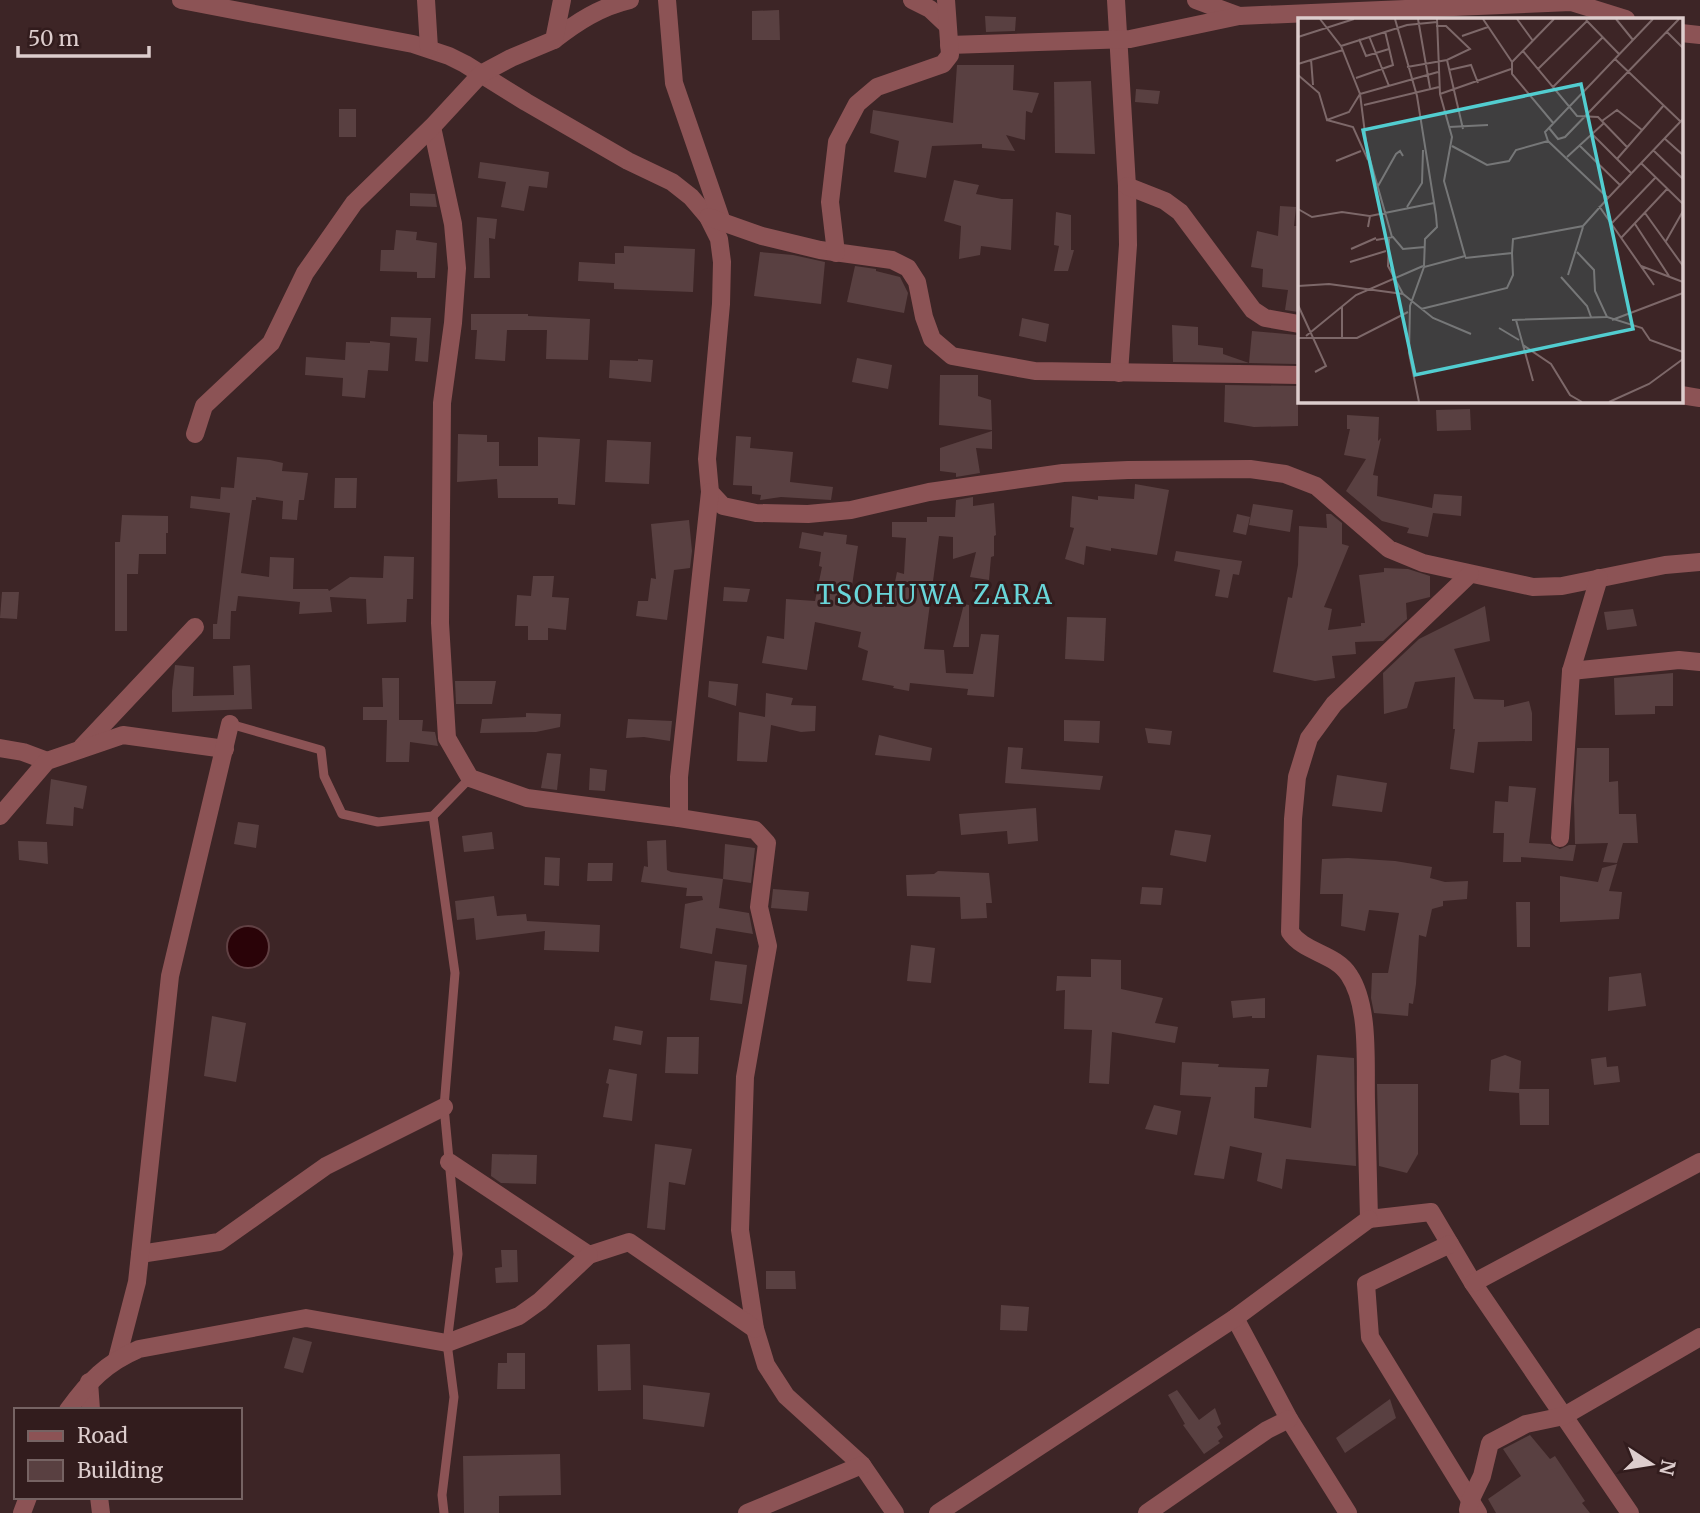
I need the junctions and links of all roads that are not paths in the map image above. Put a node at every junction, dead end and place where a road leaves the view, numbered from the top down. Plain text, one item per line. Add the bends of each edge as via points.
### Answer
1 (181, 0) edge
2 (426, 0) edge
3 (562, 0) edge
4 (630, 0) edge
5 (667, 0) edge
6 (912, 0) edge
7 (946, 0) edge
8 (1116, 0) edge
9 (1196, 0) edge
10 (1479, 3) edge
11 (1240, 16) junction
12 (1302, 16) edge
13 (1623, 18) edge
14 (947, 25) junction
15 (1682, 33) edge
16 (1700, 35) edge
17 (554, 40) junction
18 (1117, 40) junction
19 (949, 45) junction
20 (429, 48) junction
21 (481, 74) junction
22 (432, 127) junction
23 (1127, 186) junction
24 (715, 219) junction
25 (836, 253) junction
26 (1298, 324) edge
27 (1119, 373) junction
28 (1298, 375) edge
29 (1682, 395) edge
30 (1700, 398) edge
31 (195, 434) dead end
32 (710, 492) junction
33 (1700, 562) edge
34 (1470, 574) junction
35 (1599, 578) junction
36 (195, 627) dead end
37 (1700, 662) edge
38 (1571, 671) junction
39 (230, 724) joint
40 (0, 748) edge
41 (225, 749) junction
42 (79, 750) junction
43 (47, 761) junction
44 (470, 778) junction
45 (0, 816) edge
46 (433, 816) junction
47 (679, 818) junction
48 (1560, 838) dead end
49 (444, 1107) junction
50 (449, 1162) junction
51 (1700, 1162) edge
52 (1369, 1219) junction
53 (1450, 1244) junction
54 (140, 1254) junction
55 (589, 1255) junction
56 (1473, 1283) junction
57 (1235, 1318) junction
58 (755, 1329) junction
59 (1700, 1337) edge
60 (447, 1343) junction
61 (117, 1359) junction
62 (89, 1382) junction
63 (70, 1408) edge
64 (91, 1408) edge
65 (1564, 1416) junction
66 (1289, 1419) junction
67 (862, 1465) junction
68 (1472, 1509) edge
69 (444, 1513) edge
70 (747, 1513) edge
71 (895, 1513) edge
72 (937, 1513) edge
73 (1147, 1513) edge
74 (1348, 1513) edge
75 (1630, 1513) edge

1 - 20 street
2 - 20 street
3 - 17 street
4 - 17 street via 582,19
5 - 24 street via 674,83
6 - 14 street
7 - 14 street
8 - 18 street
9 - 11 street
10 - 12 street
10 - 13 street via 1571,2
11 - 12 street
11 - 18 street
14 - 19 street
15 - 16 street
17 - 21 street
18 - 19 street
18 - 23 street
19 - 25 street via 950,55 943,64 877,87 857,104 837,142 830,202
20 - 21 street
21 - 22 street
21 - 24 street via 628,161 672,181
22 - 31 street via 354,202 306,272 271,343 204,407
22 - 44 street via 453,224 457,268 442,403 440,623 447,738
23 - 26 street via 1180,212 1253,310 1265,318
23 - 27 street via 1128,245
24 - 25 street via 762,236
24 - 32 street via 722,262 707,450
25 - 27 street via 892,260 908,268 917,282 932,339 952,356 1035,371
27 - 28 street
29 - 30 street
32 - 34 street via 723,506 756,513 808,514 1063,474 1250,469 1285,474 1316,486 1389,549
32 - 47 street via 679,777
33 - 35 street
34 - 35 street via 1533,587
34 - 52 street via 1334,704 1309,738 1297,777 1290,932 1300,944 1340,964 1356,989 1364,1026
35 - 38 street
36 - 42 street
37 - 38 street
38 - 48 street
39 - 41 street
39 - 46 lane via 321,750 324,776 342,814 378,822
40 - 43 street
41 - 42 street via 122,735
41 - 54 street via 170,976
42 - 43 street
43 - 45 street
44 - 46 lane
44 - 47 street via 527,798
46 - 49 lane via 455,973
47 - 58 street via 755,830 768,843 760,907 768,946 745,1077 740,1230
49 - 50 lane
49 - 54 street via 326,1166 219,1242
50 - 55 street
50 - 60 lane via 458,1254
51 - 56 street
52 - 53 street via 1431,1212
52 - 57 street
53 - 56 street
53 - 68 street via 1366,1284 1370,1337
54 - 61 street
55 - 58 street via 629,1242
55 - 60 street via 519,1316
56 - 65 street
57 - 66 street
57 - 72 street
58 - 67 street via 766,1366 786,1396
59 - 65 street
60 - 61 street via 306,1318 139,1349
60 - 69 lane via 454,1397 442,1495
61 - 62 street
62 - 63 street
62 - 64 street
65 - 68 street via 1527,1424 1490,1443
65 - 75 street
66 - 73 street
66 - 74 street
67 - 70 street
67 - 71 street

